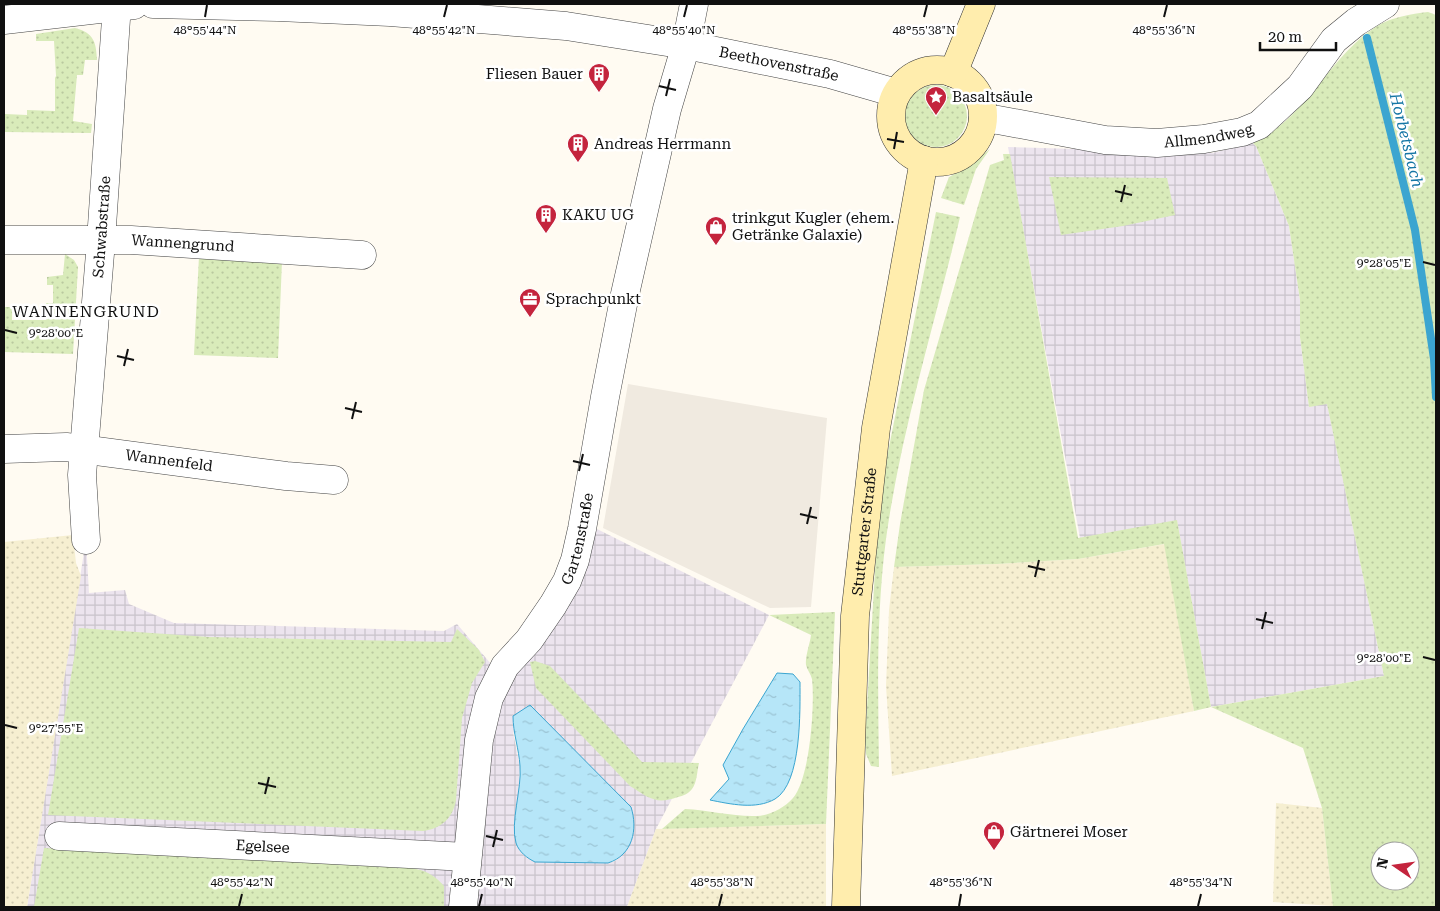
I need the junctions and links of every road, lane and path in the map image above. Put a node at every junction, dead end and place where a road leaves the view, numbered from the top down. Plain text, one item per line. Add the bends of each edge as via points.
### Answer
1 (153, 4) edge
2 (694, 4) edge
3 (981, 4) edge
4 (1384, 4) edge
5 (125, 5) edge
6 (4, 20) edge
7 (686, 45) junction
8 (953, 73) junction
9 (896, 94) junction
10 (983, 119) junction
11 (924, 160) junction
12 (4, 240) edge
13 (101, 241) junction
14 (362, 255) dead end
15 (4, 449) edge
16 (84, 449) junction
17 (334, 480) dead end
18 (86, 540) dead end
19 (59, 836) dead end
20 (467, 857) junction
21 (463, 907) edge
22 (846, 907) edge

1 - 7 street, Beethovenstraße via 278,7 490,19 566,26
2 - 7 street, Gartenstraße
3 - 8 street
4 - 10 street, Allmendweg via 1334,40 1300,87 1260,125 1242,132 1204,140 1113,141
5 - 6 street
5 - 13 street, Schwabstraße
7 - 9 street, Beethovenstraße via 830,74
7 - 20 street, Gartenstraße via 667,109 625,294 575,560 553,605 505,666 489,698 479,740
8 - 9 street via 937,70 921,73
8 - 10 street via 969,83 977,94
9 - 11 street via 891,114 895,136 907,151
10 - 11 street via 978,136 960,156 943,162
11 - 22 street, Stuttgarter Straße via 876,428 854,616
12 - 13 street, Wannengrund
13 - 14 street, Wannengrund via 131,240
13 - 16 street, Schwabstraße
15 - 16 street, Wannenfeld
16 - 17 street, Wannenfeld
16 - 18 street, Schwabstraße via 82,475
19 - 20 street, Egelsee
20 - 21 street, Gartenstraße

